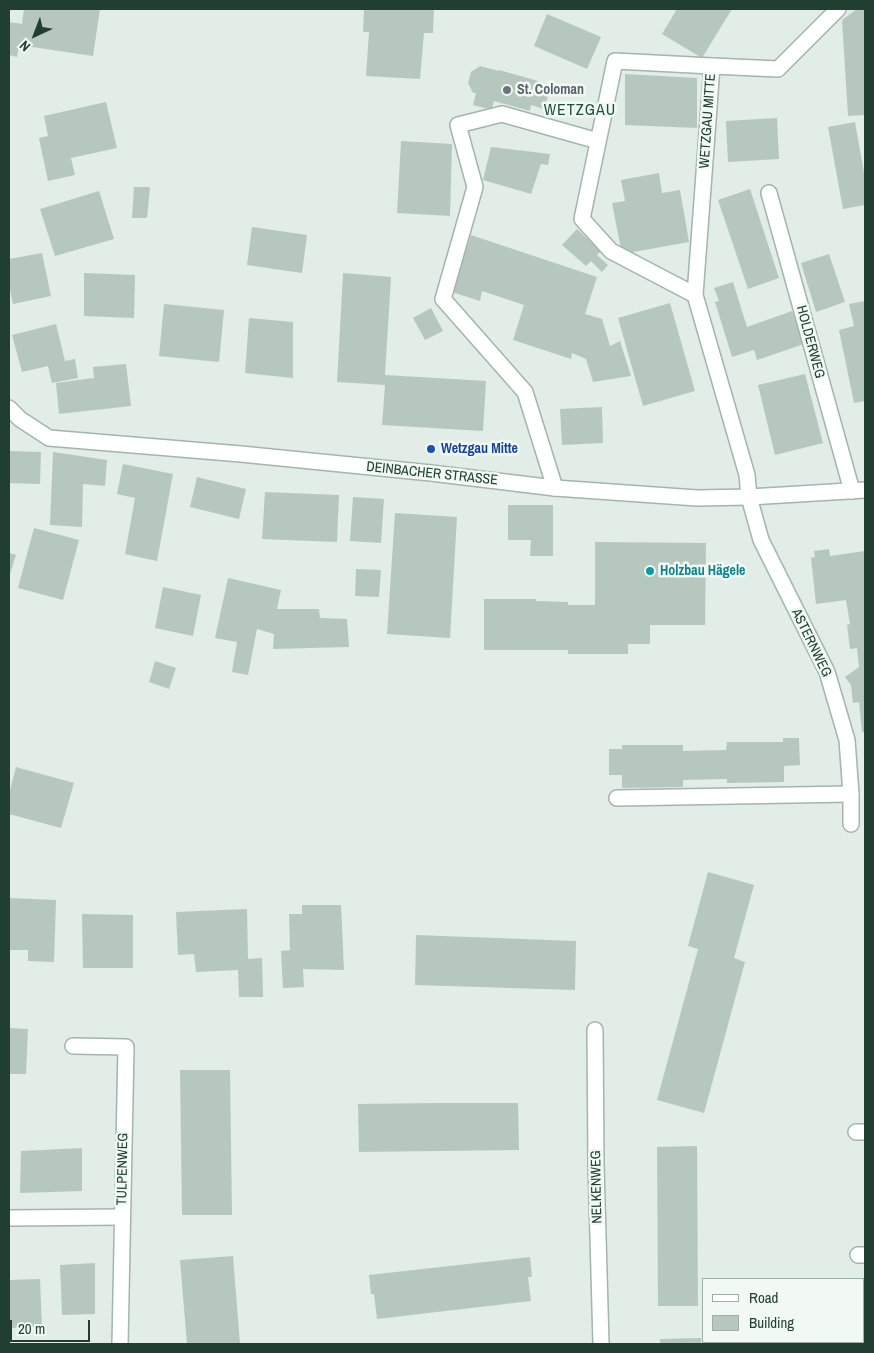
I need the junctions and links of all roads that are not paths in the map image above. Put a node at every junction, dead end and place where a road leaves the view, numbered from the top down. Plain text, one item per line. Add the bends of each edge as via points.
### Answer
1 (838, 9) edge
2 (712, 66) junction
3 (598, 141) junction
4 (769, 193) dead end
5 (695, 295) junction
6 (9, 408) edge
7 (555, 488) junction
8 (859, 490) edge
9 (749, 498) junction
10 (851, 794) junction
11 (617, 798) dead end
12 (851, 824) dead end
13 (595, 1030) dead end
14 (73, 1046) dead end
15 (122, 1217) junction
16 (9, 1218) edge
17 (120, 1344) edge
18 (601, 1344) edge

1 - 2 street via 778,69
2 - 3 street, WETZGAU MITTE via 615,61
2 - 5 street, WETZGAU MITTE
3 - 5 street, WETZGAU MITTE via 582,219 612,250
3 - 7 street via 502,114 458,124 475,187 443,299 525,392
4 - 8 street, HOLDERWEG
5 - 9 street, WETZGAU MITTE via 747,475
6 - 7 street, DEINBACHER STRASSE via 49,438 250,455
7 - 9 street, DEINBACHER STRASSE via 697,498
8 - 9 street, DEINBACHER STRASSE
9 - 10 street, ASTERNWEG via 761,540 827,672 847,740
10 - 11 street
10 - 12 street, ASTERNWEG
13 - 18 street, NELKENWEG
14 - 15 street, TULPENWEG via 126,1047
15 - 16 street
15 - 17 street, TULPENWEG

